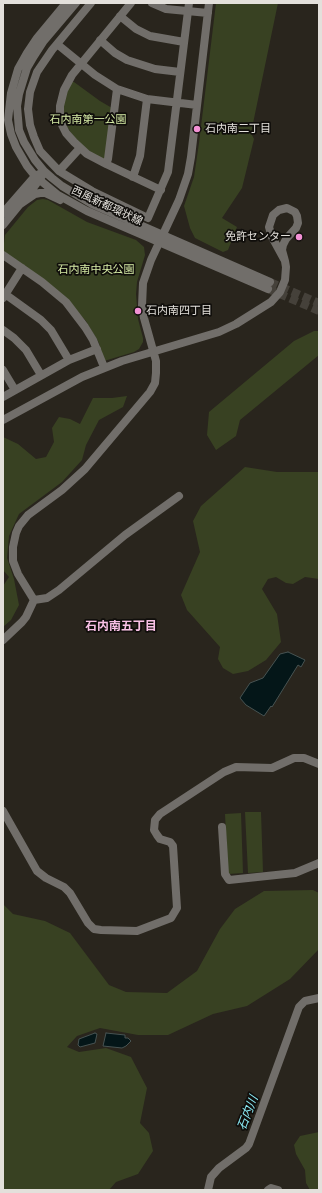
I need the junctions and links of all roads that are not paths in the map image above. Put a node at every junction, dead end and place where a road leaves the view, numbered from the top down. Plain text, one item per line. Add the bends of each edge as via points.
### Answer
1 (66, 3) edge
2 (76, 3) edge
3 (91, 3) edge
4 (131, 3) edge
5 (152, 3) edge
6 (209, 3) edge
7 (188, 7) edge
8 (208, 13) junction
9 (120, 16) junction
10 (100, 40) junction
11 (184, 42) junction
12 (57, 44) junction
13 (81, 63) junction
14 (180, 72) junction
15 (117, 89) junction
16 (147, 99) junction
17 (177, 102) junction
18 (197, 104) junction
19 (80, 148) junction
20 (106, 164) junction
21 (44, 171) junction
22 (59, 171) junction
23 (133, 177) junction
24 (37, 178) junction
25 (161, 190) junction
26 (19, 205) junction
27 (86, 211) junction
28 (3, 214) edge
29 (3, 225) edge
30 (162, 234) junction
31 (159, 243) junction
32 (3, 255) edge
33 (284, 259) junction
34 (22, 268) junction
35 (4, 296) edge
36 (3, 330) edge
37 (97, 349) junction
38 (154, 352) junction
39 (69, 360) junction
40 (104, 368) junction
41 (3, 370) edge
42 (41, 375) junction
43 (15, 390) junction
44 (3, 397) edge
45 (3, 420) edge
46 (179, 496) dead end
47 (34, 600) junction
48 (3, 640) edge
49 (319, 764) edge
50 (3, 811) edge
51 (222, 827) dead end
52 (319, 863) edge
53 (319, 998) edge
54 (208, 1190) edge
55 (268, 1190) edge
56 (278, 1190) edge

1 - 24 street, 西風新都環状線 via 26,53 11,93 8,120 11,134 21,157
2 - 21 street, 西風新都環状線 via 34,56 18,94 19,130 29,152
3 - 12 street
4 - 9 street
5 - 7 street via 166,9
6 - 8 street
7 - 8 street
7 - 11 street
8 - 18 street
9 - 10 street
9 - 11 street via 150,36
10 - 13 street
10 - 14 street via 127,60 155,69
11 - 14 street
12 - 13 street
12 - 22 street via 37,72 30,92 28,109 30,125 37,144
13 - 15 street
13 - 19 street via 64,90 60,106 62,125
14 - 17 street
15 - 16 street
15 - 20 street
16 - 17 street
16 - 23 street via 140,156
17 - 18 street
17 - 25 street via 168,172
18 - 30 street via 188,174
19 - 20 street
19 - 22 street
20 - 23 street
21 - 24 street
21 - 30 street, 西風新都環状線 via 62,186 92,204
22 - 25 street via 92,191 148,218
23 - 25 street
24 - 26 street
24 - 27 street, 西風新都環状線 via 58,195
24 - 28 street
26 - 27 street via 35,194 45,193
26 - 29 street
27 - 31 street, 西風新都環状線
30 - 31 street
30 - 31 street, 西風新都環状線 via 269,286
31 - 38 street via 146,272 142,294 144,318
32 - 34 street
33 - 33 street via 269,227 273,215 287,208 297,216 298,223 283,245
33 - 38 street via 285,280 280,292 271,302 219,332
34 - 35 street
34 - 37 street via 66,302 85,327
35 - 39 street via 41,320 51,330
36 - 42 street via 26,350
37 - 39 street
37 - 40 street
38 - 40 street
38 - 47 street via 156,378 150,392 85,469 28,515 19,526 14,539 13,561
39 - 42 street
40 - 45 street via 62,387
41 - 43 street
42 - 43 street
43 - 44 street
46 - 47 street via 125,535 59,590 47,598
47 - 48 street via 22,622
49 - 50 street via 304,758 294,758 272,768 236,767 224,772 160,814 155,820 154,830 160,839 170,842 174,850 177,908 171,918 137,931 94,929 70,893 38,871
51 - 52 street via 225,874 229,880 295,873
53 - 54 street via 305,1001 299,1007 249,1144 219,1168 211,1177
55 - 56 street

